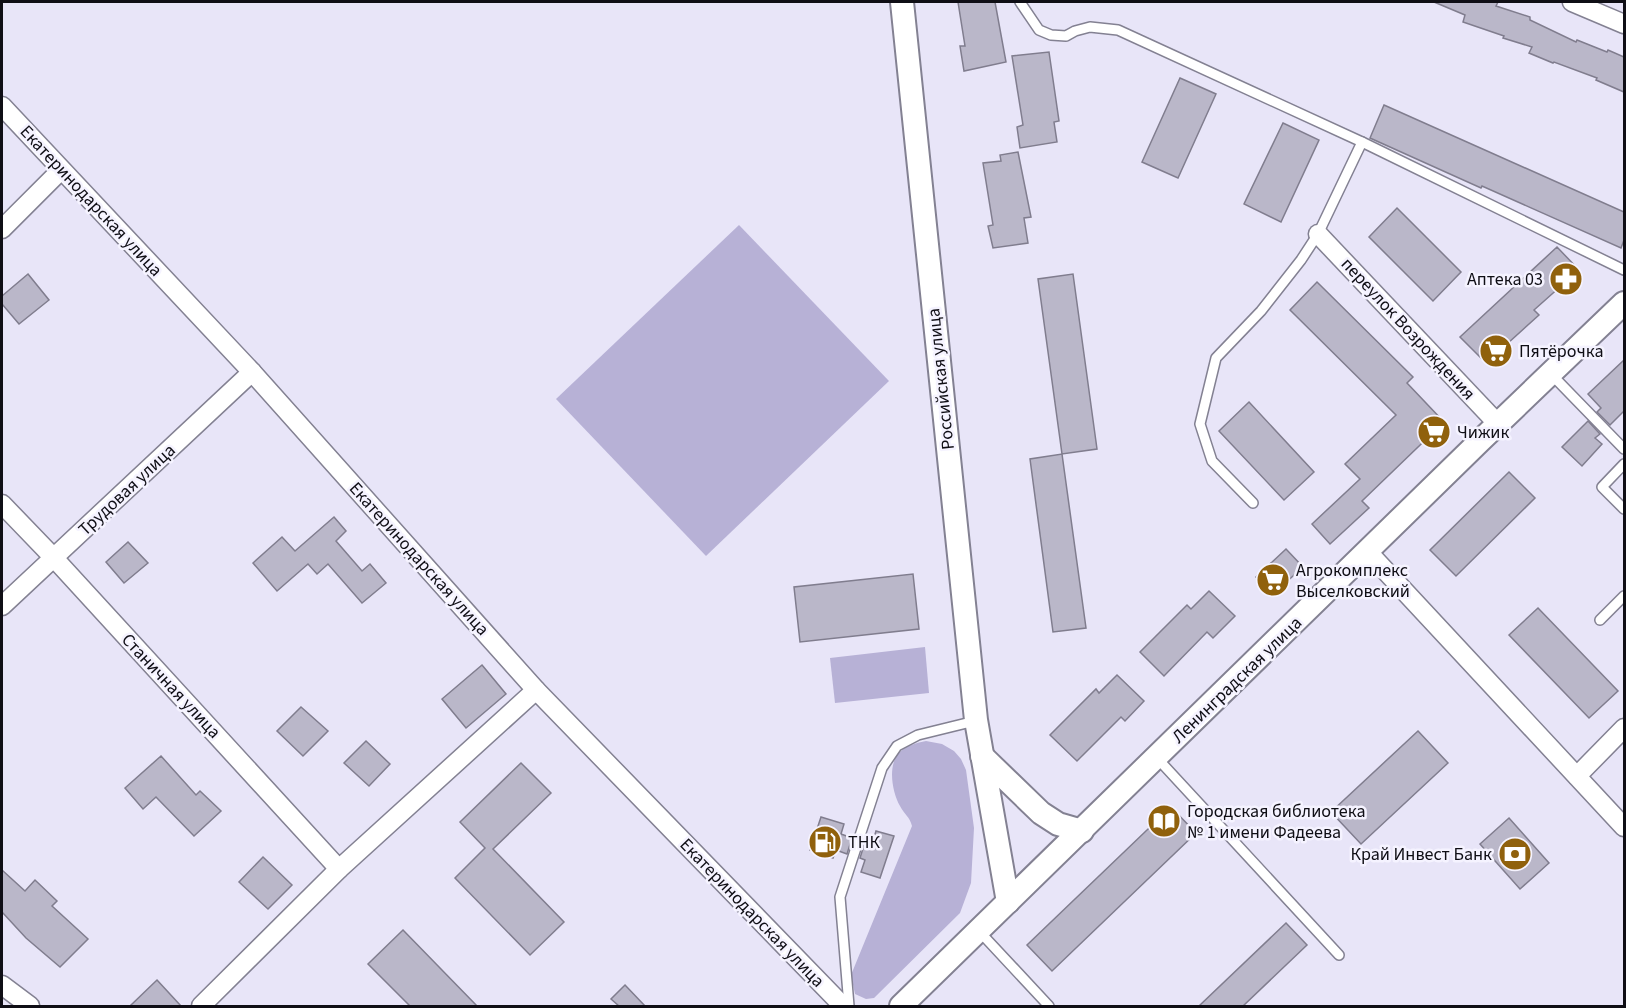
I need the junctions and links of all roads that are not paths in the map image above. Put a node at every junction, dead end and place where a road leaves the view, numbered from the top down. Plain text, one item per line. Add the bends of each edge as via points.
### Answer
1 (902, 2) edge
2 (1020, 2) edge
3 (1572, 2) edge
4 (1624, 24) edge
5 (2, 106) edge
6 (1362, 142) junction
7 (61, 170) junction
8 (2, 229) edge
9 (1318, 234) junction
10 (1624, 270) edge
11 (1624, 303) edge
12 (252, 372) junction
13 (1551, 374) junction
14 (1498, 424) junction
15 (1624, 449) edge
16 (1624, 464) edge
17 (1253, 503) dead end
18 (2, 504) edge
19 (1624, 509) edge
20 (1368, 552) junction
21 (54, 558) junction
22 (1624, 596) edge
23 (2, 606) edge
24 (1600, 620) dead end
25 (536, 690) junction
26 (976, 720) junction
27 (1624, 728) edge
28 (982, 756) junction
29 (1157, 758) junction
30 (1577, 776) junction
31 (1624, 827) edge
32 (1082, 831) junction
33 (339, 869) junction
34 (1008, 902) junction
35 (979, 931) junction
36 (1339, 955) dead end
37 (2, 985) edge
38 (30, 1006) edge
39 (201, 1006) edge
40 (843, 1006) edge
41 (849, 1006) edge
42 (901, 1006) edge
43 (1049, 1006) edge

1 - 26 street, Российская улица
2 - 6 lane via 1039,30 1051,35 1066,36 1090,27 1118,30
3 - 4 street
5 - 7 street, Екатеринодарская улица
6 - 9 lane
6 - 10 lane
7 - 8 street
7 - 12 street, Екатеринодарская улица
9 - 14 street, переулок Возрождения
9 - 17 lane via 1261,311 1216,358 1200,424 1212,461
11 - 13 street, Ленинградская улица
12 - 21 street, Трудовая улица
12 - 25 street, Екатеринодарская улица
13 - 14 street, Ленинградская улица
13 - 15 lane
14 - 20 street, Ленинградская улица
16 - 19 lane via 1602,487
18 - 21 street, Станичная улица
20 - 29 street, Ленинградская улица
20 - 30 street
21 - 23 street, Трудовая улица
21 - 33 street, Станичная улица
22 - 24 lane
25 - 33 street
25 - 40 street, Екатеринодарская улица
26 - 28 street, Российская улица
26 - 41 lane via 918,735 897,746 882,768 840,897
27 - 30 street
28 - 32 street via 1041,813 1058,824
28 - 34 street, Российская улица
29 - 32 street, Ленинградская улица
29 - 36 lane
30 - 31 street
32 - 34 street, Ленинградская улица
33 - 39 street
34 - 35 street, Ленинградская улица
35 - 42 street, Ленинградская улица
35 - 43 lane
37 - 38 street

